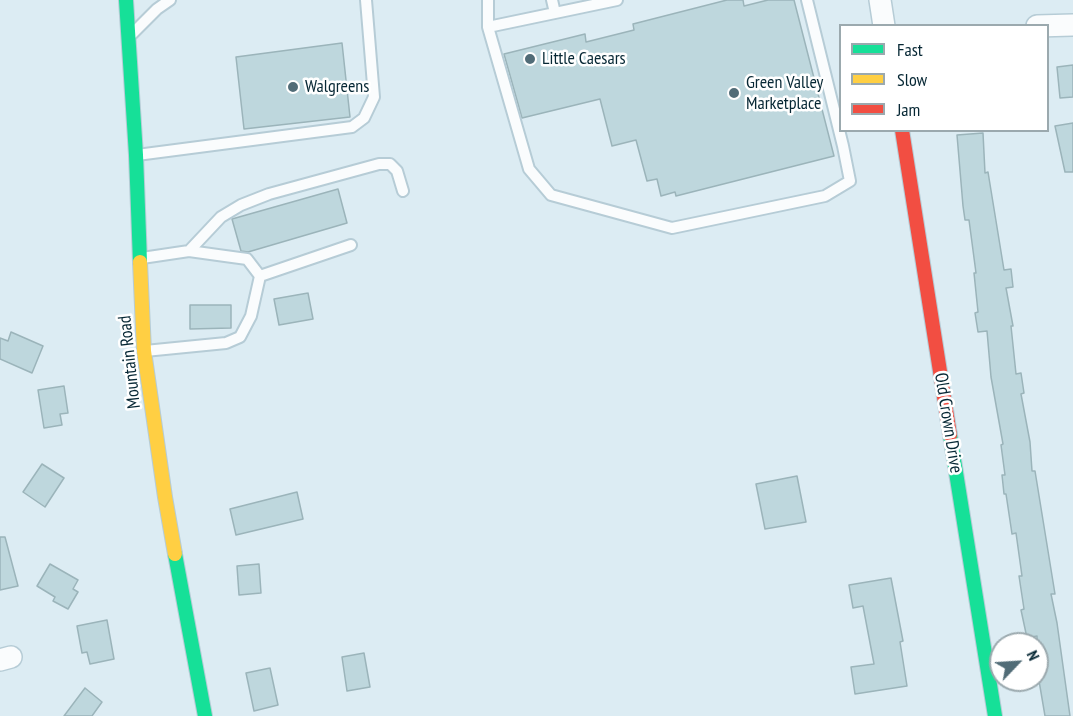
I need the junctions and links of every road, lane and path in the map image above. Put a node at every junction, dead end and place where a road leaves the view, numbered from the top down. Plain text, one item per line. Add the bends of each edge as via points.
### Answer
1 (126, 0) edge
2 (170, 0) edge
3 (488, 0) edge
4 (552, 0) edge
5 (807, 0) edge
6 (879, 0) edge
7 (609, 1) edge
8 (366, 3) edge
9 (555, 13) junction
10 (884, 24) edge
11 (1073, 25) edge
12 (1049, 26) edge
13 (488, 27) junction
14 (129, 37) junction
15 (839, 130) edge
16 (840, 132) edge
17 (902, 132) edge
18 (136, 155) junction
19 (403, 191) dead end
20 (351, 245) dead end
21 (189, 251) junction
22 (139, 258) junction
23 (260, 276) junction
24 (144, 351) junction
25 (205, 716) edge
26 (995, 716) edge

1 - 14 main road, Mountain Road
2 - 14 lane
3 - 13 lane
4 - 9 lane
5 - 15 lane
6 - 10 street
7 - 9 lane
8 - 18 lane via 374,97 364,118 352,126
9 - 13 lane
11 - 12 street
13 - 16 lane via 530,169 551,195 672,228 825,195 850,182
14 - 18 main road, Mountain Road
17 - 26 main road, Old Crown Drive
18 - 22 main road, Mountain Road
19 - 21 lane via 397,171 390,164 379,164 269,194 221,217
20 - 23 lane
21 - 22 lane
21 - 23 lane via 247,259
22 - 24 main road, Mountain Road
23 - 24 lane via 251,316 240,337 226,344
24 - 25 main road, Mountain Road via 165,497

